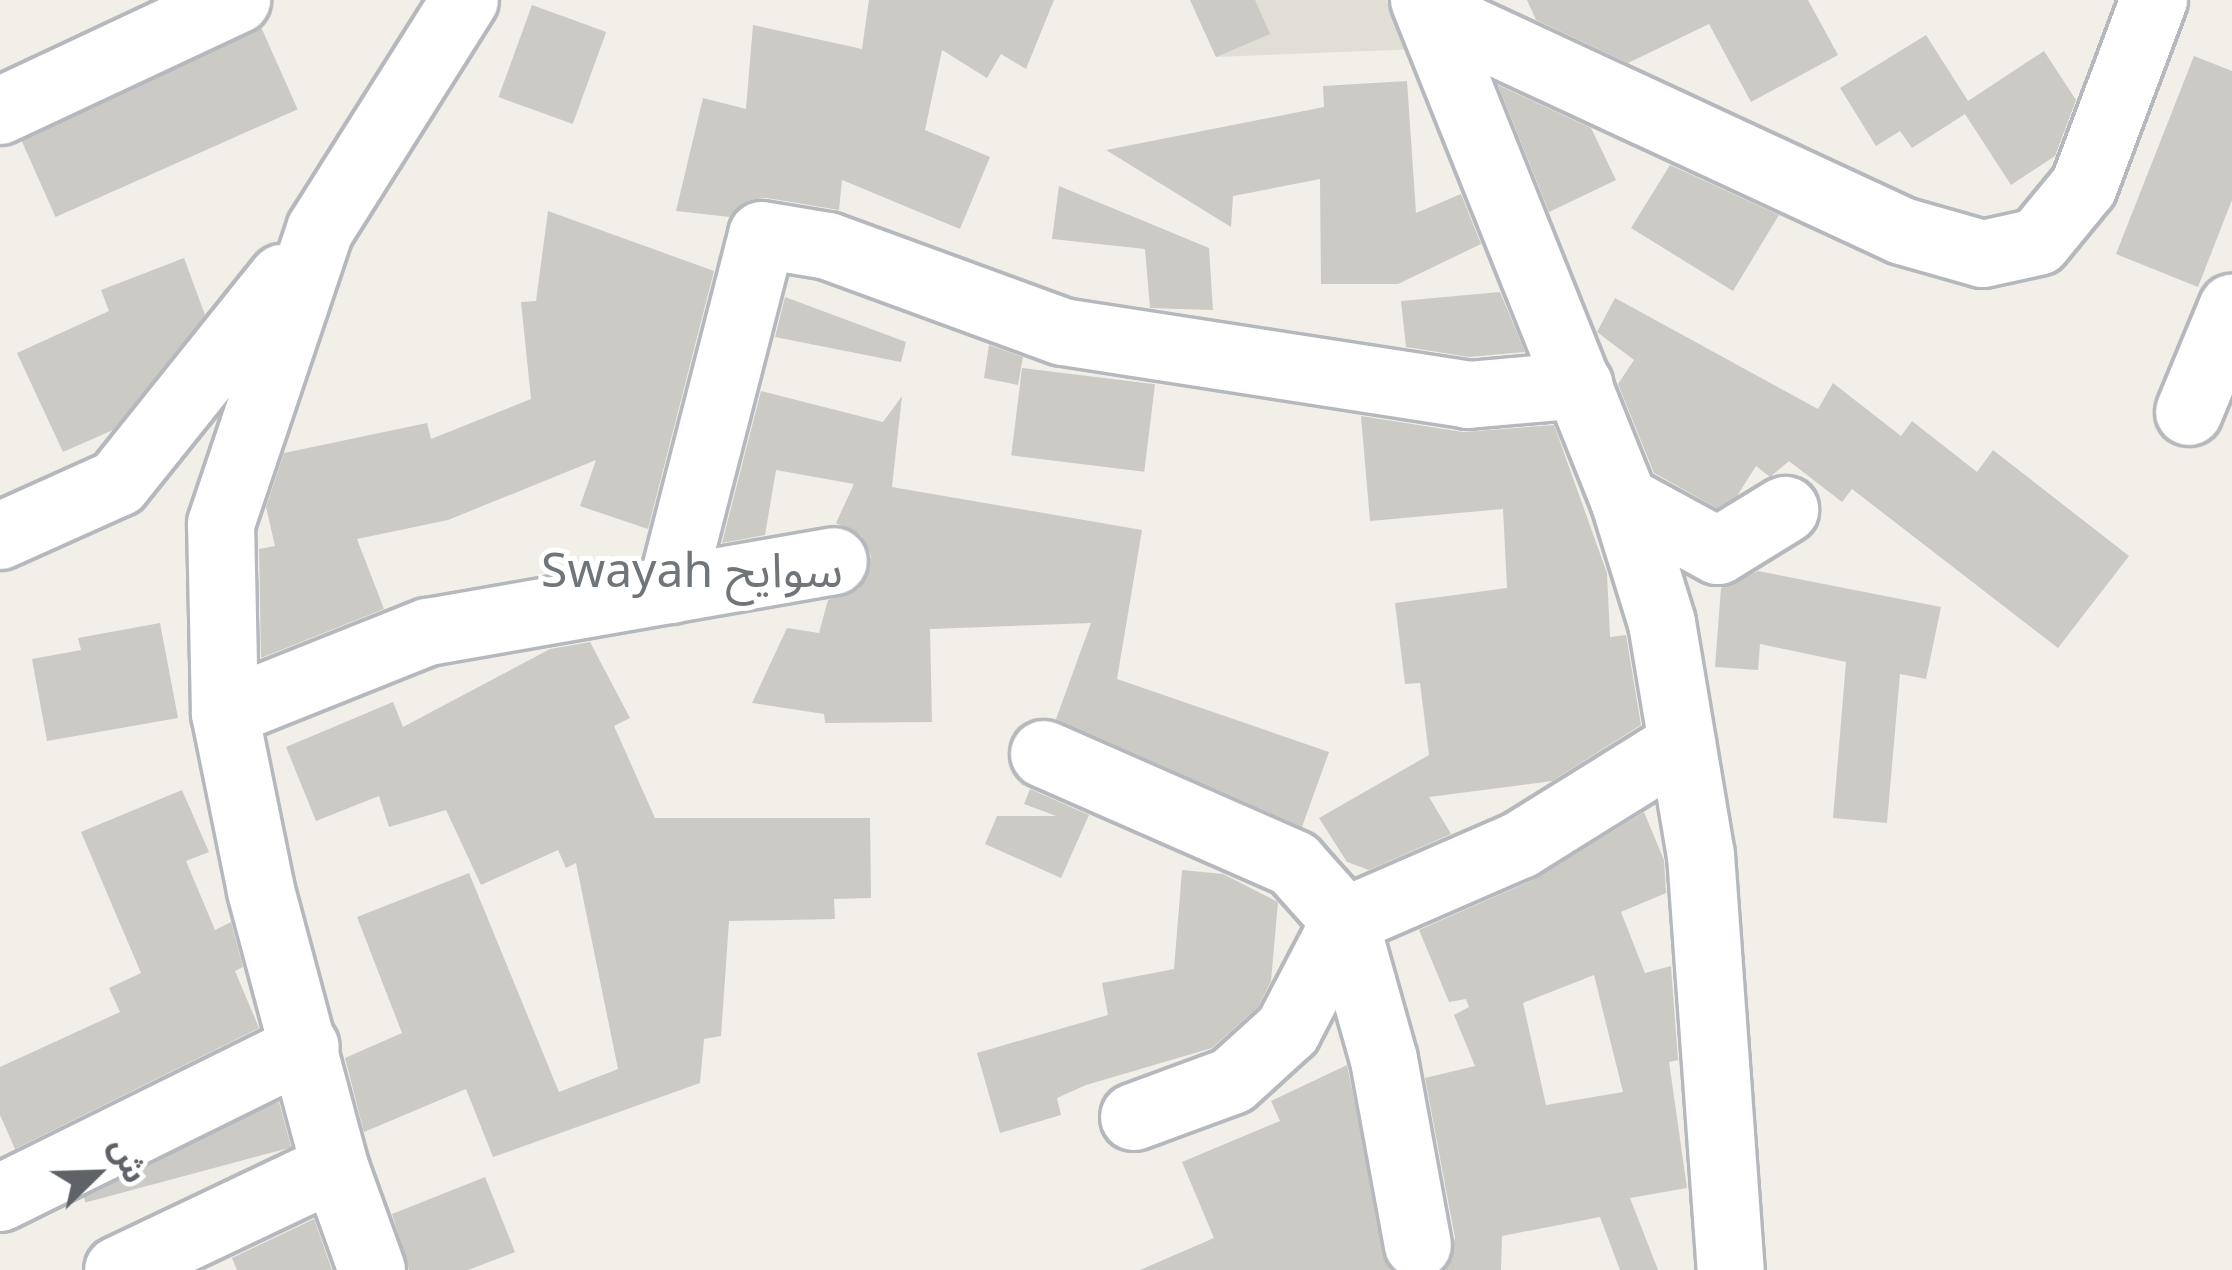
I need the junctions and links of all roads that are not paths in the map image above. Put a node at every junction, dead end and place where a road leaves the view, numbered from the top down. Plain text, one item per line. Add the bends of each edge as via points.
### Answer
1 (237, 0) edge
2 (465, 0) edge
3 (2154, 0) edge
4 (1427, 6) edge
5 (0, 111) edge
6 (320, 230) junction
7 (2232, 308) edge
8 (1580, 386) junction
9 (2189, 412) dead end
10 (1624, 500) junction
11 (1786, 510) dead end
12 (0, 536) edge
13 (834, 561) dead end
14 (671, 590) junction
15 (225, 713) junction
16 (1682, 744) junction
17 (1044, 754) dead end
18 (1345, 921) junction
19 (306, 1047) junction
20 (1134, 1118) dead end
21 (335, 1167) junction
22 (0, 1198) edge
23 (1418, 1245) dead end
24 (118, 1270) edge
25 (372, 1270) edge
26 (1731, 1270) edge

1 - 5 street
2 - 6 street
3 - 4 street via 2084,186 2038,242 1983,254 1902,231
4 - 8 street
6 - 12 street via 118,483
6 - 15 street via 221,524
7 - 9 street
8 - 10 street
8 - 14 street via 1468,395 1064,332 828,247 762,235
10 - 11 street via 1718,550
10 - 16 street via 1662,623
13 - 14 street
14 - 15 street via 428,632
15 - 19 street via 260,890
16 - 18 street via 1520,845
16 - 26 street via 1701,855
17 - 18 street via 1294,864
18 - 20 street via 1288,1030 1232,1081
18 - 23 street via 1384,1060
19 - 21 street
19 - 22 street
21 - 24 street
21 - 25 street

